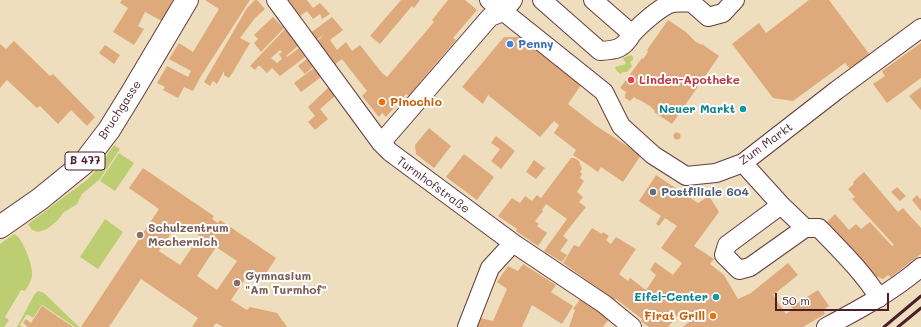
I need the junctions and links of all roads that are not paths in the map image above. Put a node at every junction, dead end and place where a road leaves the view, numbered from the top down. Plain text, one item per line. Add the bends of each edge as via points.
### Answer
1 (276, 0) edge
2 (489, 0) edge
3 (542, 0) edge
4 (593, 0) edge
5 (734, 0) edge
6 (693, 1) edge
7 (187, 2) edge
8 (508, 6) edge
9 (921, 28) edge
10 (632, 34) junction
11 (381, 142) junction
12 (743, 163) junction
13 (780, 205) junction
14 (0, 227) edge
15 (805, 228) junction
16 (513, 243) junction
17 (921, 267) edge
18 (880, 298) junction
19 (467, 327) edge
20 (632, 327) edge
21 (826, 327) edge

1 - 11 street, Turmhofstraße
2 - 8 street, Zum Markt
3 - 10 street via 600,52 620,48 627,43
4 - 10 street
5 - 6 street via 723,13 708,17
6 - 10 street via 672,3 644,22
7 - 14 main road, Bruchgasse / B 477 via 109,130 86,160 58,186
8 - 11 street via 490,17
8 - 12 street, Zum Markt via 604,92 621,126 653,155 686,176 716,173
9 - 12 street, Zum Markt
11 - 16 street, Turmhofstraße via 398,160
12 - 13 street
13 - 15 street
13 - 15 street via 727,245 724,255 739,270 750,267
15 - 18 street via 819,228
16 - 19 street via 490,268
16 - 20 street, Turmhofstraße via 604,304
17 - 18 street
18 - 21 street

